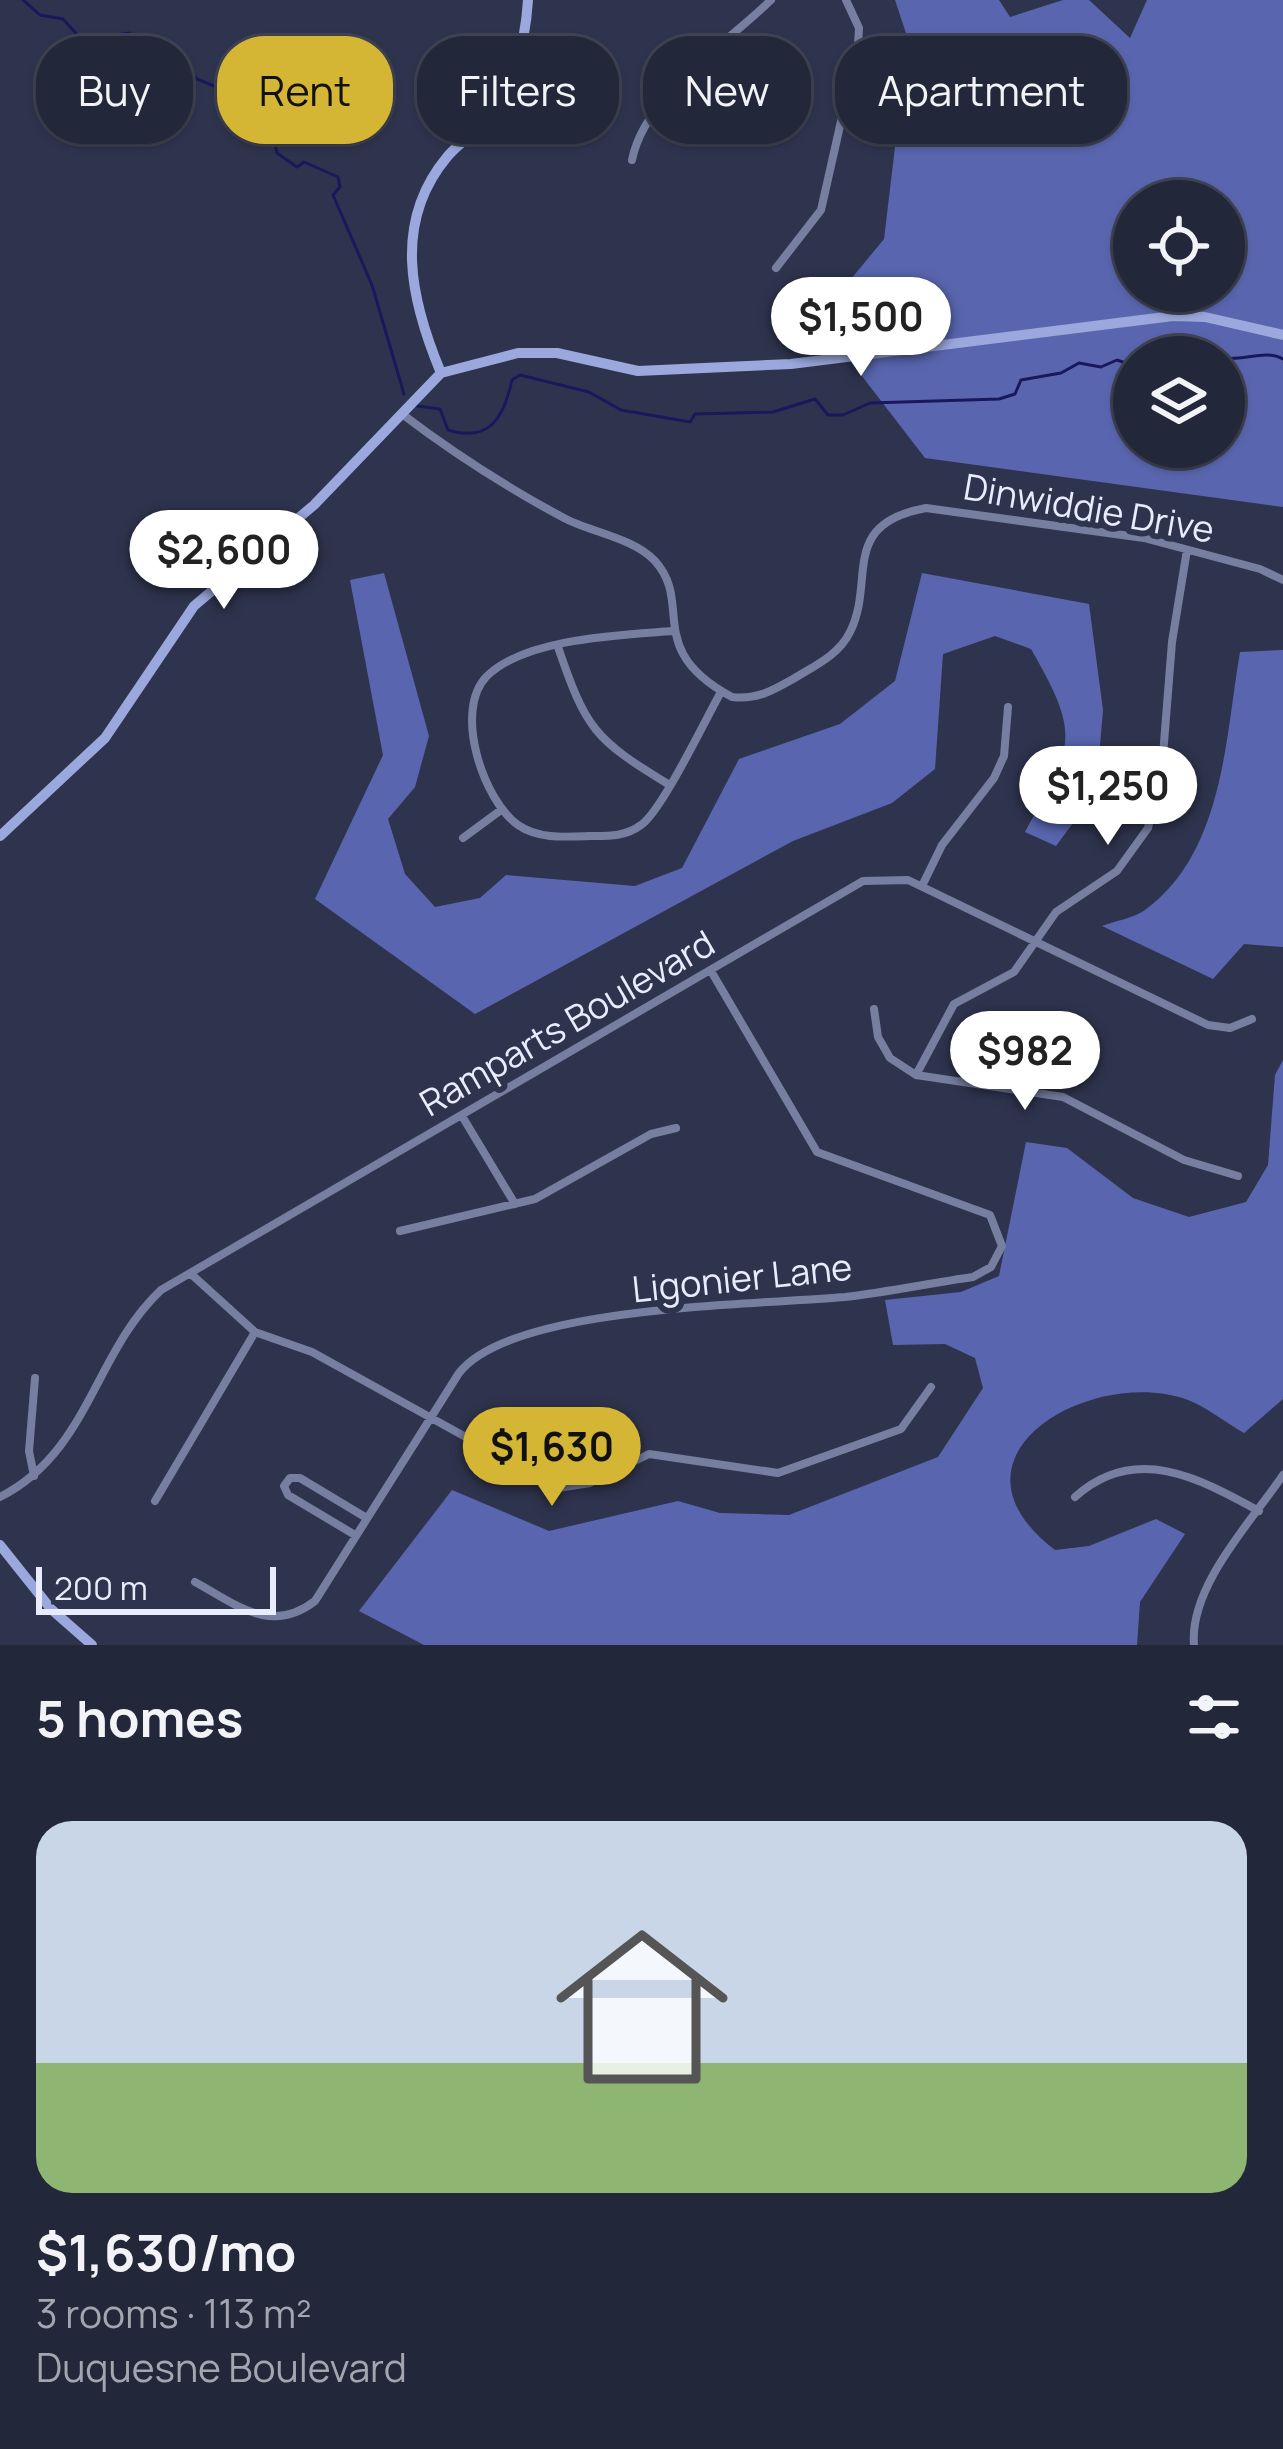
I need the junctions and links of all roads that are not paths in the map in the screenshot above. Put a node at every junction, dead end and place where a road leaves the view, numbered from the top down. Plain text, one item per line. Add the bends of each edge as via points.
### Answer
1 (528, 0) edge
2 (771, 0) edge
3 (846, 0) edge
4 (632, 160) dead end
5 (776, 268) dead end
6 (1283, 335) edge
7 (441, 374) junction
8 (400, 413) junction
9 (1187, 550) junction
10 (1283, 580) edge
11 (672, 631) junction
12 (558, 646) junction
13 (721, 692) junction
14 (1009, 707) dead end
15 (668, 784) junction
16 (501, 810) junction
17 (0, 836) edge
18 (463, 838) dead end
19 (922, 886) junction
20 (1034, 940) junction
21 (711, 970) junction
22 (874, 1009) dead end
23 (1252, 1019) dead end
24 (916, 1075) junction
25 (462, 1116) junction
26 (676, 1128) dead end
27 (1238, 1176) dead end
28 (515, 1204) junction
29 (400, 1231) dead end
30 (190, 1273) junction
31 (255, 1333) junction
32 (35, 1378) dead end
33 (931, 1387) dead end
34 (430, 1419) junction
35 (1283, 1475) edge
36 (34, 1478) junction
37 (0, 1497) edge
38 (1075, 1497) dead end
39 (155, 1502) dead end
40 (1259, 1510) junction
41 (365, 1517) junction
42 (355, 1535) junction
43 (0, 1545) edge
44 (195, 1582) dead end
45 (92, 1645) edge
46 (1194, 1645) edge

1 - 7 street via 520,62 479,128 439,167 410,233 418,310
2 - 4 street via 656,112
3 - 5 street via 859,46 821,210
6 - 7 street via 1172,316 791,364 638,371 518,353
7 - 8 street
8 - 11 street via 565,519 655,560
8 - 17 street via 314,505 194,606 106,738
9 - 10 street, Dinwiddie Drive
9 - 13 street, Dinwiddie Drive via 1074,526 908,511 868,545 857,612 840,647 756,698
9 - 20 street via 1148,828 1117,872 1056,912
11 - 12 street
11 - 13 street via 693,670
12 - 15 street via 600,740
12 - 16 street via 489,674 474,698 474,728
13 - 15 street
14 - 19 street via 994,778 942,845
15 - 16 street via 648,820 610,836 530,832
16 - 18 street
19 - 20 street, Ramparts Boulevard
19 - 21 street, Ramparts Boulevard via 890,876 863,881
20 - 23 street, Ramparts Boulevard via 1208,1025 1231,1028
20 - 24 street via 1006,978 954,1004
21 - 25 street, Ramparts Boulevard
21 - 34 street, Ligonier Lane via 817,1152 990,1215 1002,1246 991,1267 850,1296 690,1308 516,1339 470,1360
22 - 24 street via 890,1058
24 - 27 street via 1063,1097 1184,1160
25 - 28 street
25 - 30 street, Ramparts Boulevard
26 - 28 street
28 - 29 street
30 - 31 street
30 - 36 street, Ramparts Boulevard via 139,1316 52,1462
31 - 34 street via 312,1352
31 - 39 street
32 - 36 street via 28,1451
33 - 34 street via 901,1429 778,1473 649,1454 568,1488
34 - 41 street, Ligonier Lane
35 - 40 street
36 - 37 street, Ramparts Boulevard
38 - 40 street via 1113,1474 1169,1467
40 - 46 street via 1217,1571 1194,1624
41 - 42 street, Ligonier Lane
41 - 42 street via 300,1478 287,1480 287,1496
42 - 44 street, Ligonier Lane via 315,1601 290,1617 263,1618
43 - 45 street

